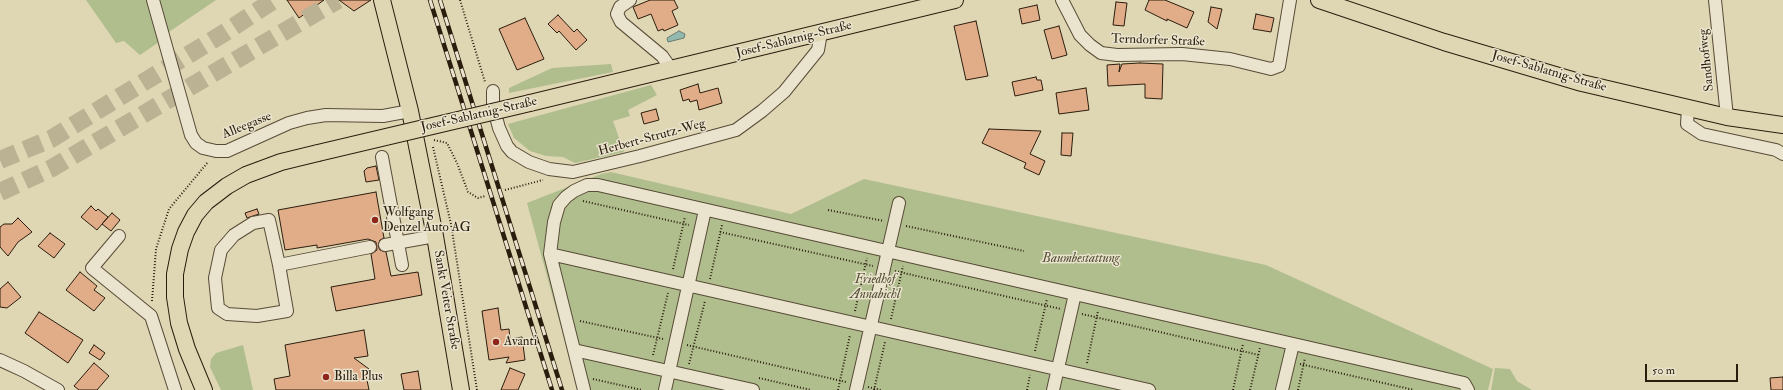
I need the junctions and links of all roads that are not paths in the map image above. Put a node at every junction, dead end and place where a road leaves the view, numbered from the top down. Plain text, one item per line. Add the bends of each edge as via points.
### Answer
1 (153, 0) edge
2 (382, 0) edge
3 (630, 0) edge
4 (955, 0) edge
5 (1062, 0) edge
6 (1290, 0) edge
7 (1319, 0) edge
8 (1715, 0) edge
9 (821, 34) junction
10 (672, 70) junction
11 (493, 91) road end
12 (1688, 108) junction
13 (410, 111) junction
14 (1727, 117) junction
15 (1783, 125) edge
16 (1783, 154) edge
17 (382, 157) dead end
18 (899, 203) dead end
19 (705, 210) junction
20 (119, 236) dead end
21 (435, 236) junction
22 (399, 242) junction
23 (385, 245) dead end
24 (370, 247) dead end
25 (888, 252) junction
26 (550, 254) junction
27 (278, 265) junction
28 (402, 265) dead end
29 (689, 285) junction
30 (1075, 294) junction
31 (870, 327) junction
32 (1293, 344) junction
33 (574, 350) junction
34 (0, 360) edge
35 (1058, 369) junction
36 (669, 372) junction
37 (856, 387) edge
38 (58, 390) edge
39 (175, 390) edge
40 (204, 390) edge
41 (461, 390) edge
42 (584, 390) edge
43 (665, 390) edge
44 (753, 390) edge
45 (1054, 390) edge
46 (1149, 390) edge
47 (1282, 390) edge
48 (1468, 390) edge

1 - 13 street, Alleegasse via 191,135 196,143 204,148 216,152 227,151 289,123 307,118 326,115 383,116
2 - 13 main road, Sankt Veiter Straße
3 - 10 street via 620,7 617,14 620,22 662,56
4 - 9 main road, Josef-Sablatnig-Straße
5 - 6 street, Terndorfer Straße via 1080,35 1101,53 1182,54 1230,59 1271,69 1279,66
7 - 12 main road, Josef-Sablatnig-Straße via 1444,42 1582,83
8 - 14 street, Sandhofweg
9 - 10 main road, Josef-Sablatnig-Straße
9 - 11 street, Herbert-Strutz-Weg via 818,50 784,92 736,130 573,172 549,169 528,162 512,152 499,128 493,106
10 - 40 main road, Josef-Sablatnig-Straße, bridge via 282,162 246,175 227,186 206,202 195,216 180,249 175,274 179,323
12 - 14 main road, Josef-Sablatnig-Straße
12 - 16 street via 1687,124 1702,134 1776,150
13 - 21 main road, Sankt Veiter Straße
14 - 15 main road, Josef-Sablatnig-Straße
17 - 22 street
18 - 25 street
19 - 25 street
19 - 26 street via 587,185 574,191 559,205
19 - 29 street
20 - 39 street via 92,268 151,316
21 - 22 street
21 - 41 main road, Sankt Veiter Straße
22 - 23 street
22 - 28 street
24 - 27 street
25 - 30 street
25 - 31 street
26 - 29 street
26 - 33 street
27 - 27 street via 269,220 253,223 234,235 221,250 215,278 218,308 228,314 257,316 287,311
29 - 31 street
29 - 36 street
30 - 32 street
30 - 35 street
31 - 35 street
31 - 37 street
32 - 47 street
32 - 48 street via 1464,383
33 - 36 street
33 - 42 street
34 - 38 street
35 - 45 street
35 - 46 street
36 - 43 street
36 - 44 street

